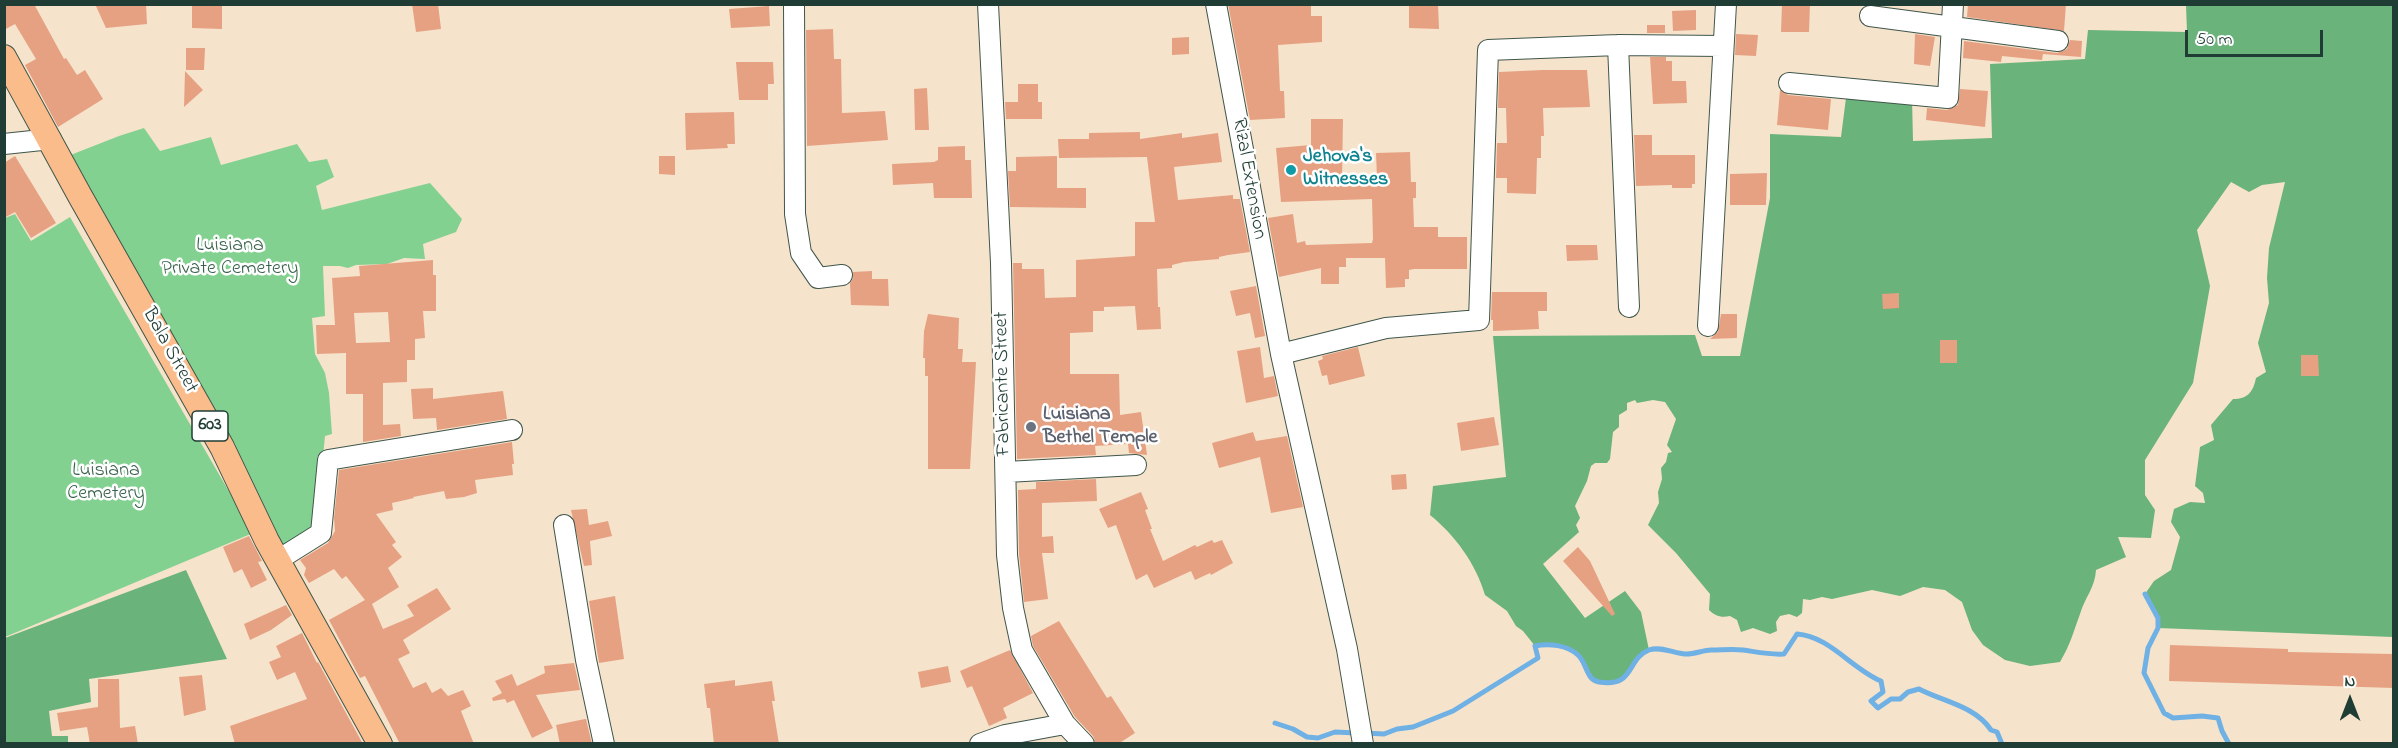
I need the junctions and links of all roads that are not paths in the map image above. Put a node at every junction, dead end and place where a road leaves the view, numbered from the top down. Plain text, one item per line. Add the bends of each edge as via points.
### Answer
1 (794, 4) edge
2 (988, 4) edge
3 (1216, 4) edge
4 (1726, 4) edge
5 (1953, 4) edge
6 (1870, 16) dead end
7 (1951, 28) junction
8 (2058, 41) dead end
9 (1618, 45) junction
10 (1723, 46) junction
11 (4, 57) edge
12 (1788, 83) dead end
13 (51, 139) junction
14 (4, 144) edge
15 (842, 275) dead end
16 (1629, 307) dead end
17 (1708, 326) dead end
18 (1281, 354) junction
19 (512, 430) dead end
20 (1136, 465) dead end
21 (1006, 472) junction
22 (564, 525) dead end
23 (278, 560) junction
24 (1065, 724) junction
25 (380, 744) edge
26 (604, 744) edge
27 (980, 744) edge
28 (1084, 744) edge
29 (1363, 744) edge

1 - 15 street via 795,214 801,253 818,278
2 - 21 street, Fabricante Street
3 - 18 street, Rizal Extension
4 - 10 street
5 - 7 street
6 - 7 street
7 - 8 street
7 - 12 street via 1948,98
9 - 10 street
9 - 16 street
9 - 18 street via 1488,50 1479,320 1386,328
10 - 17 street
11 - 13 main road, Bala Street / 603
13 - 14 street
13 - 23 main road, Bala Street / 603 via 222,447
18 - 29 street, Rizal Extension via 1347,649
19 - 23 street via 328,460 321,533
20 - 21 street
21 - 24 street, Fabricante Street via 1012,608 1022,650
22 - 26 street
23 - 25 main road, Bala Street / 603
24 - 27 street via 1005,735
24 - 28 street, Fabricante Street

